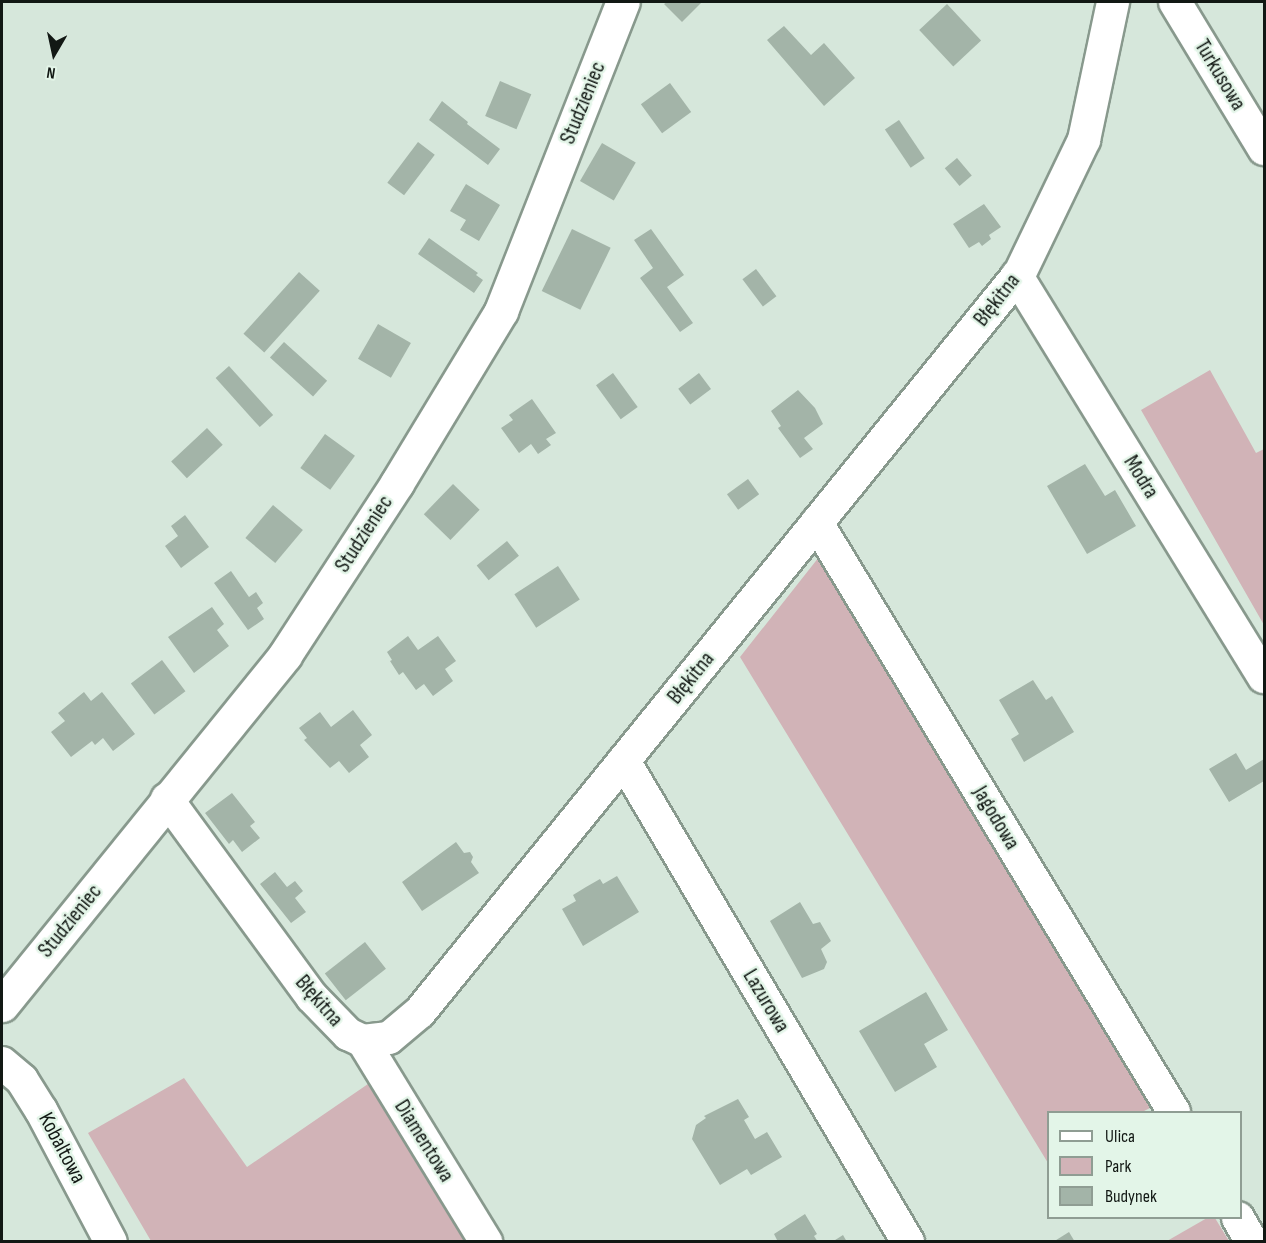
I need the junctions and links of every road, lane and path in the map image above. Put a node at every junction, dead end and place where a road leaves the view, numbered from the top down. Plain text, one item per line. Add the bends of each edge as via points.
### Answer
1 (623, 2) edge
2 (1113, 2) edge
3 (1175, 2) edge
4 (1264, 149) edge
5 (1017, 276) junction
6 (817, 523) junction
7 (1264, 677) edge
8 (624, 761) junction
9 (167, 799) junction
10 (2, 1005) edge
11 (363, 1041) junction
12 (2, 1063) edge
13 (1173, 1111) edge
14 (1239, 1219) edge
15 (111, 1242) edge
16 (486, 1242) edge
17 (908, 1242) edge
18 (1252, 1242) edge

1 - 9 street, Studzieniec via 501,311 397,483 285,655
2 - 5 street, Błękitna via 1084,140
3 - 4 street, Turkusowa
5 - 6 street, Błękitna
5 - 7 street, Modra
6 - 8 street, Błękitna
6 - 13 street, Jagodowa
8 - 11 street, Błękitna via 420,1012 389,1038
8 - 17 street, Lazurowa
9 - 10 street, Studzieniec
9 - 11 street, Błękitna via 312,997 348,1034
11 - 16 street, Diamentowa
12 - 15 street, Kobaltowa via 22,1080 41,1110
14 - 18 street

